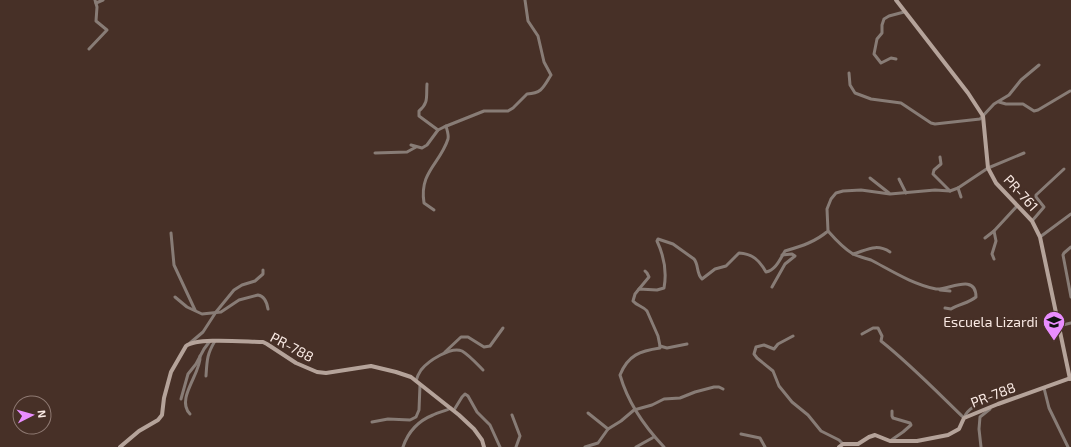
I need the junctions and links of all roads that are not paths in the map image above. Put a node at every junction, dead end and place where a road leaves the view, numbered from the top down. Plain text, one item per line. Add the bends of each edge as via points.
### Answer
1 (103, 0) edge
2 (524, 0) edge
3 (896, 0) edge
4 (95, 1) edge
5 (904, 12) junction
6 (89, 49) dead end
7 (896, 59) dead end
8 (1039, 65) dead end
9 (849, 73) dead end
10 (427, 84) dead end
11 (1070, 91) edge
12 (999, 102) junction
13 (984, 116) junction
14 (446, 126) junction
15 (438, 130) junction
16 (411, 145) dead end
17 (416, 147) junction
18 (1024, 153) dead end
19 (375, 154) dead end
20 (940, 158) dead end
21 (988, 168) junction
22 (1064, 169) dead end
23 (870, 178) dead end
24 (900, 179) dead end
25 (958, 188) junction
26 (950, 191) junction
27 (906, 193) junction
28 (890, 194) junction
29 (961, 197) dead end
30 (1017, 206) junction
31 (434, 210) dead end
32 (1071, 214) edge
33 (1032, 221) junction
34 (828, 231) junction
35 (171, 232) dead end
36 (994, 232) junction
37 (1040, 237) junction
38 (985, 238) dead end
39 (1071, 247) edge
40 (890, 252) dead end
41 (853, 254) junction
42 (782, 255) junction
43 (994, 259) dead end
44 (263, 270) dead end
45 (645, 271) dead end
46 (1069, 279) edge
47 (772, 288) dead end
48 (639, 289) junction
49 (938, 290) junction
50 (950, 291) dead end
51 (175, 297) dead end
52 (1071, 297) edge
53 (945, 308) dead end
54 (268, 309) dead end
55 (196, 311) junction
56 (216, 312) junction
57 (1071, 323) edge
58 (1059, 326) junction
59 (504, 328) dead end
60 (862, 334) dead end
61 (792, 336) dead end
62 (210, 341) junction
63 (215, 341) junction
64 (190, 343) junction
65 (687, 344) dead end
66 (660, 346) junction
67 (445, 352) junction
68 (200, 356) junction
69 (483, 370) dead end
70 (206, 376) dead end
71 (1071, 379) edge
72 (416, 381) junction
73 (420, 385) junction
74 (1044, 388) junction
75 (723, 389) dead end
76 (181, 399) dead end
77 (974, 404) dead end
78 (998, 404) junction
79 (453, 409) junction
80 (634, 410) junction
81 (892, 411) dead end
82 (588, 413) dead end
83 (190, 414) dead end
84 (512, 415) dead end
85 (964, 418) junction
86 (372, 422) dead end
87 (608, 429) junction
88 (741, 434) dead end
89 (654, 437) junction
90 (890, 441) junction
91 (598, 443) junction
92 (843, 444) junction
93 (120, 447) edge
94 (403, 447) edge
95 (484, 447) edge
96 (500, 447) edge
97 (516, 447) edge
98 (585, 447) edge
99 (596, 447) edge
100 (636, 447) edge
101 (664, 447) edge
102 (765, 447) edge
103 (839, 447) edge
104 (981, 447) edge
105 (1068, 447) edge

1 - 4 street
2 - 14 street via 528,21 538,36 544,62 551,75 542,90 527,94 508,111 484,111
3 - 5 street
4 - 6 street via 96,21 107,30
5 - 7 street via 884,19 882,33 874,48 874,54 881,63 891,58
5 - 13 street
8 - 12 street
9 - 13 street via 850,85 855,93 871,99 900,103 931,123 972,121
10 - 15 street via 426,104 419,111 419,116
11 - 12 street via 1034,111 1023,104
12 - 13 street
13 - 21 street, PR-761 / PR-761
14 - 15 street
14 - 31 street via 448,137 426,176 422,193 424,202
15 - 17 street via 427,145 422,148
16 - 17 street
17 - 19 street via 407,152
18 - 21 street
20 - 26 street via 941,164 933,174
21 - 25 street
21 - 30 street, PR-761 / PR-761 via 996,183
22 - 33 street via 1036,195 1044,207
23 - 28 street
24 - 27 street
25 - 26 street
25 - 29 street
26 - 27 street
27 - 28 street
28 - 34 street via 861,190 836,193 827,209
30 - 33 street, PR-761 / PR-761
30 - 36 street
32 - 37 street
33 - 37 street, PR-761 / PR-761
34 - 41 street
34 - 42 street via 818,239 786,251
35 - 55 street via 174,265
36 - 38 street
36 - 43 street
37 - 58 street, PR-761 / PR-761
39 - 46 street via 1063,255
40 - 41 street via 877,246
41 - 49 street via 869,259 907,280
42 - 47 street via 795,256 785,264
42 - 48 street via 774,268 766,272 755,257 739,253 726,266 715,269 702,279 698,276 694,259 673,244 658,239 665,267 664,288
44 - 56 street via 263,274 255,281 234,290
45 - 48 street via 649,277
46 - 52 street
48 - 66 street via 633,301 647,311
49 - 50 street
49 - 53 street via 965,284 972,286 976,291 973,300 951,309
51 - 55 street
54 - 56 street via 266,300 258,295 239,300 221,312
55 - 56 street via 202,314
56 - 64 street via 203,332
57 - 58 street
58 - 71 street, PR-761 / PR-761
59 - 67 street via 490,346 484,347 468,337 461,337
60 - 85 street via 878,328 882,336 881,341
61 - 92 street via 774,349 764,345 756,347 754,354 773,371 779,386 792,402 821,430
62 - 63 street, PR-788 / PR-788
62 - 64 street, PR-788 / PR-788
62 - 68 street
63 - 70 street via 207,357
63 - 72 street, PR-788 / PR-788 via 263,342 296,363 322,373 371,366 411,377
64 - 93 street via 171,372 162,415
65 - 66 street via 667,348
66 - 80 street via 634,356 621,372 622,382
67 - 69 street via 456,349 463,351
67 - 72 street via 426,364
68 - 76 street via 188,374
68 - 83 street via 186,399 186,407
71 - 74 street, PR-788 / PR-788
72 - 73 street, PR-788 / PR-788
73 - 79 street, PR-788 / PR-788
73 - 86 street via 419,410 416,417 410,420 388,418
74 - 78 street, PR-788 / PR-788
74 - 105 street via 1049,408
75 - 80 street via 714,387 680,398 664,399
77 - 85 street via 976,405
78 - 85 street, PR-788 / PR-788
78 - 104 street via 980,417
79 - 94 street via 432,415 417,424 406,438
79 - 95 street, PR-788 / PR-788 via 474,429
79 - 96 street via 465,394 468,396 477,412 490,425
80 - 87 street
80 - 89 street
81 - 90 street via 893,418 911,425
82 - 87 street
84 - 97 street via 520,436
85 - 90 street, PR-788 / PR-788 via 959,429 948,435 917,441
87 - 91 street
88 - 102 street via 760,438
89 - 100 street
89 - 101 street
90 - 92 street, PR-788 / PR-788 via 875,435 858,444
91 - 98 street
91 - 99 street
92 - 103 street, PR-788 / PR-788

